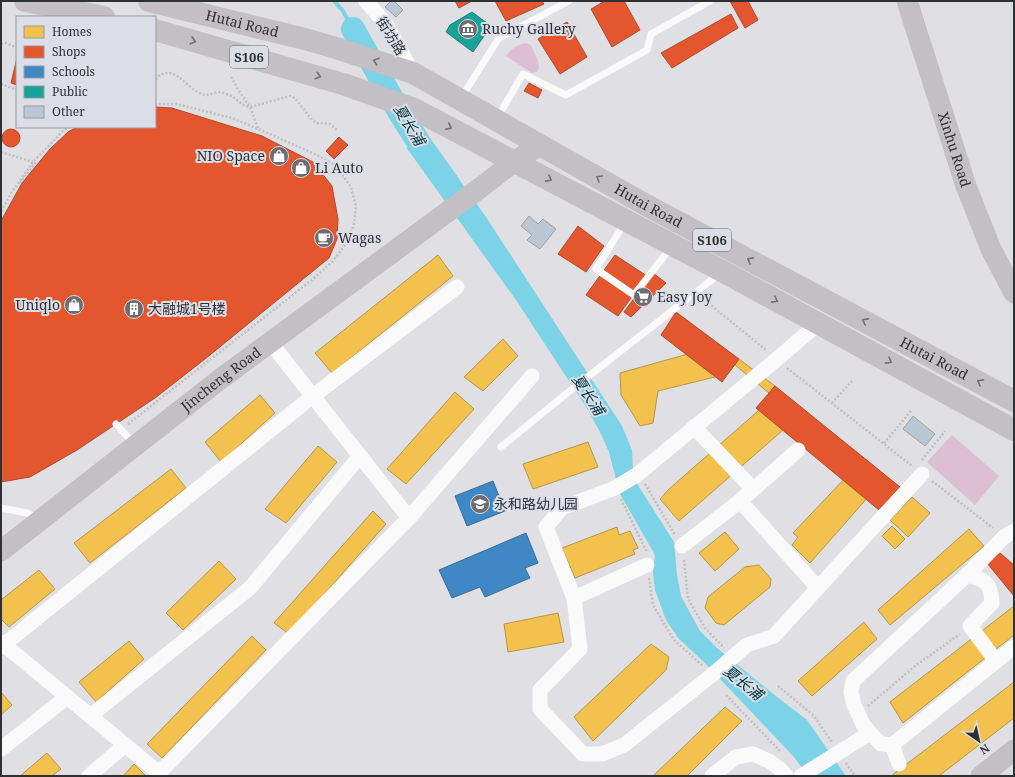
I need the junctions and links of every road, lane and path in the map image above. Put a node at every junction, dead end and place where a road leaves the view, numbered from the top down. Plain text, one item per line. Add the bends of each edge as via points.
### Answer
1 (25, 1) edge
2 (149, 1) edge
3 (366, 1) edge
4 (568, 1) edge
5 (710, 1) edge
6 (907, 1) edge
7 (99, 16) edge
8 (156, 30) edge
9 (1, 44) edge
10 (16, 47) edge
11 (413, 73) junction
12 (231, 77) dead end
13 (156, 78) edge
14 (1, 84) edge
15 (16, 90) edge
16 (460, 100) junction
17 (156, 104) edge
18 (250, 107) junction
19 (496, 120) junction
20 (67, 128) edge
21 (258, 129) junction
22 (338, 131) dead end
23 (540, 145) junction
24 (1, 152) edge
25 (515, 161) junction
26 (34, 162) junction
27 (38, 163) dead end
28 (20, 181) junction
29 (1, 211) edge
30 (626, 220) junction
31 (673, 245) junction
32 (722, 271) junction
33 (457, 288) dead end
34 (695, 293) junction
35 (1014, 293) edge
36 (819, 323) junction
37 (270, 342) junction
38 (777, 359) junction
39 (532, 376) dead end
40 (853, 380) dead end
41 (313, 396) junction
42 (1014, 401) edge
43 (832, 403) junction
44 (911, 411) dead end
45 (118, 427) joint
46 (694, 427) junction
47 (1014, 430) edge
48 (945, 431) dead end
49 (884, 444) junction
50 (135, 446) junction
51 (501, 447) dead end
52 (798, 450) dead end
53 (360, 456) junction
54 (919, 471) junction
55 (638, 474) junction
56 (615, 488) junction
57 (753, 489) junction
58 (740, 501) junction
59 (1, 508) edge
60 (409, 518) junction
61 (41, 520) junction
62 (1009, 534) edge
63 (682, 546) junction
64 (1, 551) edge
65 (647, 565) junction
66 (968, 575) junction
67 (818, 588) junction
68 (574, 598) junction
69 (970, 626) junction
70 (2, 645) edge
71 (1014, 647) edge
72 (733, 656) junction
73 (996, 661) junction
74 (712, 675) junction
75 (778, 686) dead end
76 (726, 695) dead end
77 (67, 697) junction
78 (858, 715) junction
79 (90, 716) junction
80 (870, 734) junction
81 (125, 745) junction
82 (892, 745) junction
83 (1, 748) edge
84 (1014, 750) edge
85 (839, 752) junction
86 (782, 753) dead end
87 (899, 764) dead end
88 (89, 776) edge
89 (712, 776) edge
90 (786, 776) edge
91 (801, 776) edge
92 (855, 776) edge
93 (981, 776) edge

1 - 7 main road
11 -> 2 main road, Hutai Road / S106 via 305,39
3 - 11 street, 街坊路 via 386,24
4 - 16 lane via 500,38
5 - 19 lane via 651,34 647,50 566,94 523,74
6 - 35 street, Xinhu Road via 966,186 991,249
8 -> 25 main road, Hutai Road / S106 via 343,84 414,109
9 - 10 path via 6,42
11 - 16 main road, Hutai Road / S106
12 - 18 path
13 - 18 path via 168,72 173,73 203,95 220,92 228,94 244,106
14 - 15 path
16 - 19 main road, Hutai Road / S106
17 - 21 path via 176,104 232,118
18 - 21 path
18 - 22 path via 290,96 295,98 312,120 330,124
19 - 23 main road, Hutai Road / S106
20 - 26 path
21 - 45 path via 336,166 351,187 356,206 354,224 348,240 333,261 313,279
23 - 25 street
42 -> 23 main road, Hutai Road / S106
24 - 26 path
25 -> 30 main road, Hutai Road / S106
25 - 37 street, Jincheng Road
26 - 28 path
27 - 28 path via 36,162 22,182
28 - 29 path
30 - 31 main road, Hutai Road / S106
30 - 31 lane via 596,269 634,296
31 - 32 main road, Hutai Road / S106
32 - 34 lane
32 -> 36 main road, Hutai Road / S106
33 - 41 street
34 - 38 path
34 - 51 lane
36 - 38 street
36 -> 47 main road, Hutai Road / S106
37 - 41 street
37 - 50 street, Jincheng Road
38 - 43 path
38 - 46 street
39 - 60 street
40 - 43 path
41 - 53 street
41 - 70 street
43 - 49 path
44 - 49 path
45 - 50 lane
46 - 55 street
46 - 57 street
48 - 54 path
49 - 54 path
50 - 61 street, Jincheng Road
52 - 57 street
53 - 60 street
53 - 79 street via 250,588
54 - 62 path
54 - 67 street
55 - 56 street
55 - 63 path
56 - 65 path via 649,555
56 - 68 street via 562,508 546,527
57 - 58 street
58 - 63 street
58 - 67 street
59 - 61 lane via 27,513
60 - 81 street via 159,773
61 - 64 street, Jincheng Road
62 - 66 street
63 - 72 path via 688,600 705,628
65 - 68 street
65 - 74 path via 653,606 674,640
66 - 69 street via 985,582 991,591 992,603
66 - 78 street via 853,681 851,692
67 - 72 street via 774,636 747,645
68 - 74 street via 580,649 540,690 540,709 583,754 602,754 624,745
69 - 73 street
69 - 78 path via 916,666
70 - 77 street
71 - 73 street
72 - 74 street
73 - 82 street
75 - 85 path via 814,716
76 - 86 path
77 - 79 street
77 - 83 street
78 - 80 street
79 - 81 street
80 - 82 street via 880,744
80 - 85 street
81 - 88 street
82 - 87 street
84 - 93 street
85 - 91 street
85 - 92 path
89 - 90 street via 736,757 752,754 769,761

